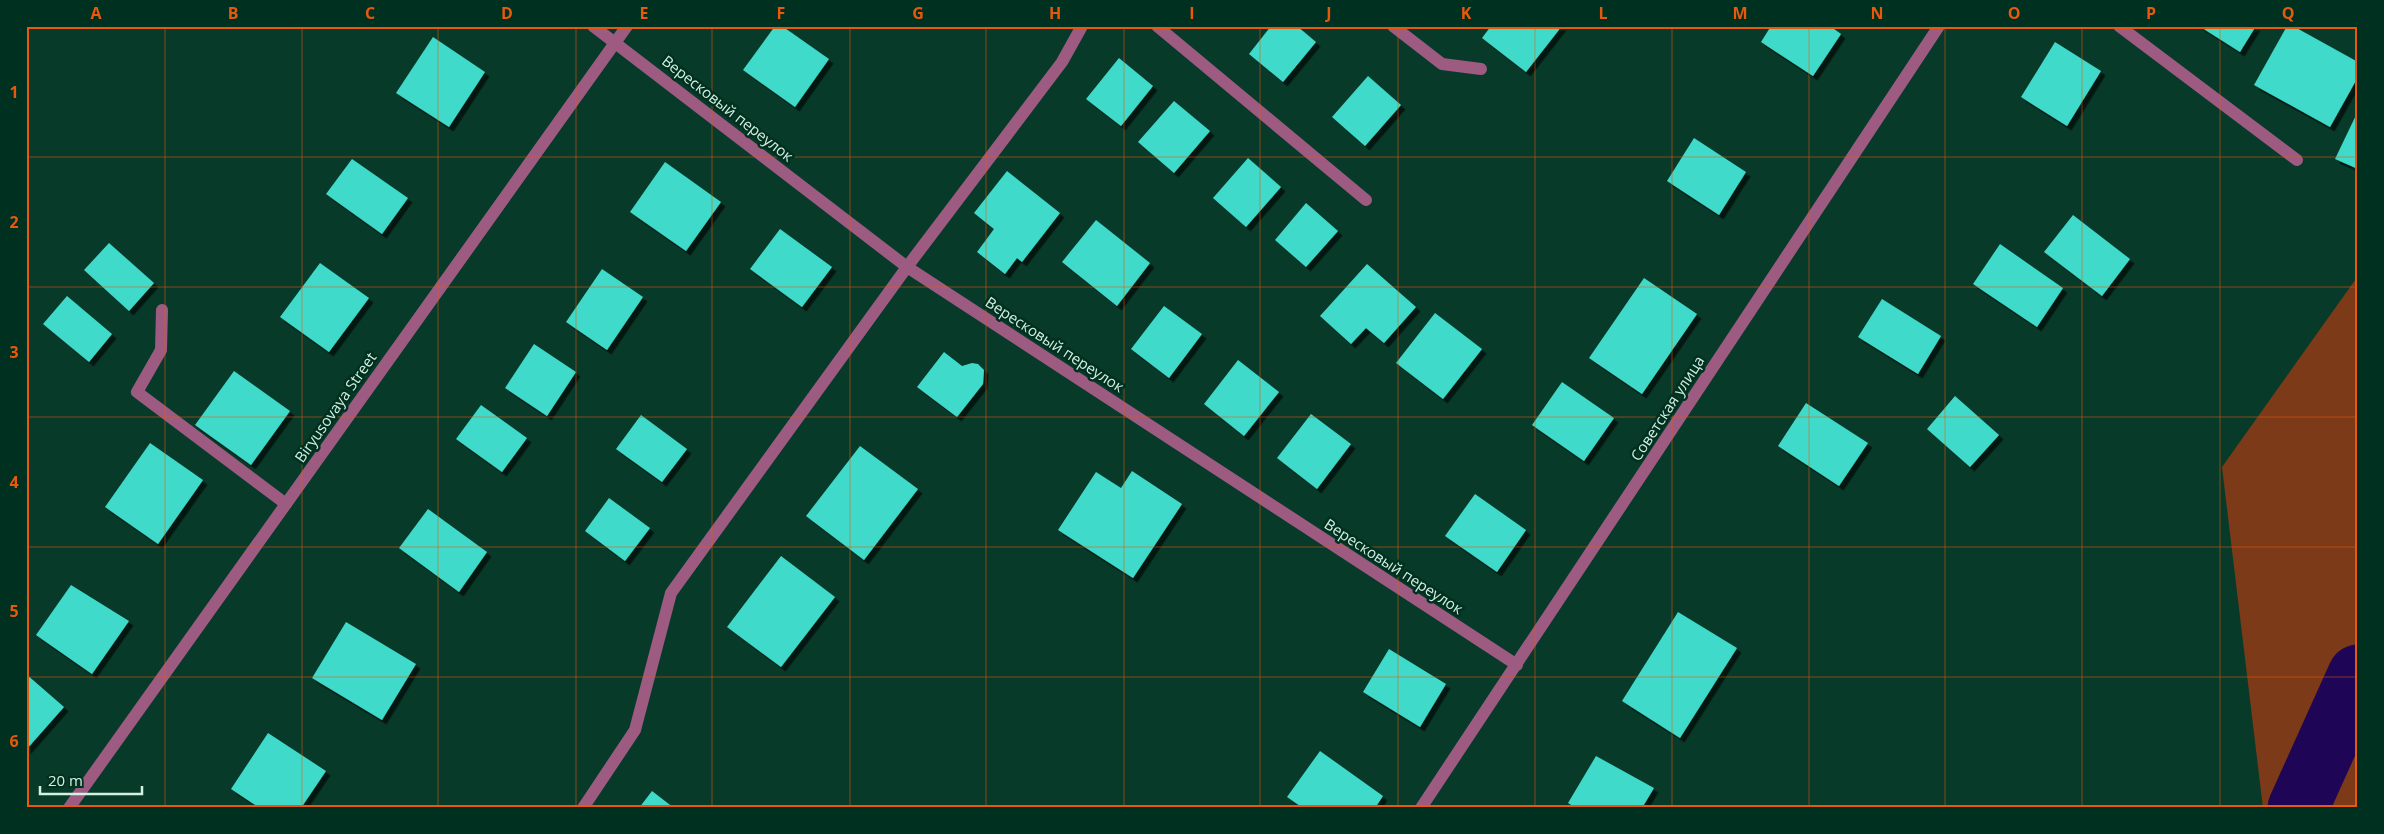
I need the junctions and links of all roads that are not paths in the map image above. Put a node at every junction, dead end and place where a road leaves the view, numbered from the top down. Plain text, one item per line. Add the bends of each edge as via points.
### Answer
1 (593, 26) edge
2 (627, 26) edge
3 (1082, 26) edge
4 (1158, 26) edge
5 (1393, 26) edge
6 (1939, 26) edge
7 (2119, 26) edge
8 (615, 42) junction
9 (1481, 69) dead end
10 (2297, 160) dead end
11 (1366, 200) dead end
12 (907, 267) junction
13 (162, 310) dead end
14 (286, 504) junction
15 (1517, 665) junction
16 (69, 808) edge
17 (583, 808) edge
18 (1421, 808) edge

1 - 8 street, Вересковый переулок
2 - 8 street, Biryusovaya Street
3 - 12 street via 1062,62
4 - 11 street
5 - 9 street via 1442,64
6 - 15 street, Советская улица
7 - 10 street
8 - 12 street, Вересковый переулок
8 - 14 street, Biryusovaya Street
12 - 15 street, Вересковый переулок
12 - 17 street via 671,593 635,730
13 - 14 street via 161,350 137,392
14 - 16 street, Biryusovaya Street
15 - 18 street, Советская улица

